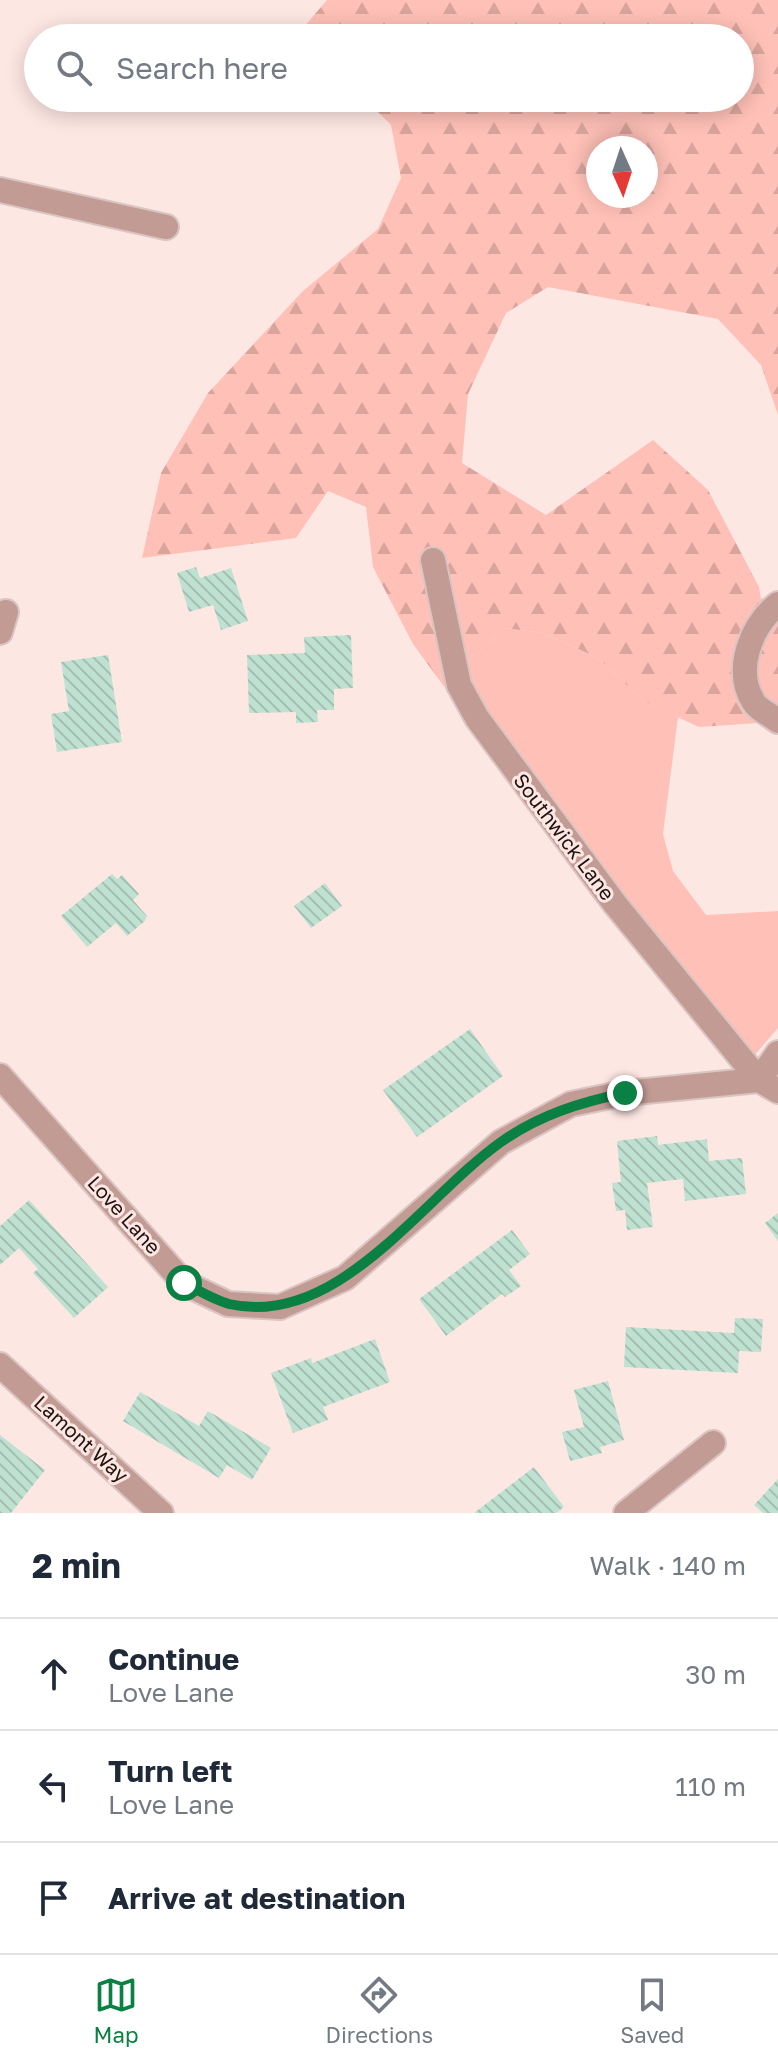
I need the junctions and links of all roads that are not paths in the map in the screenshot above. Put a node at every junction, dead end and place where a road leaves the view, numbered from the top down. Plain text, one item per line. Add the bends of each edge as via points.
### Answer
1 (0, 190) edge
2 (166, 227) dead end
3 (433, 560) dead end
4 (778, 604) edge
5 (778, 721) edge
6 (778, 1053) edge
7 (0, 1076) edge
8 (769, 1086) edge
9 (0, 1365) edge
10 (713, 1443) dead end
11 (161, 1513) edge
12 (626, 1513) edge

1 - 2 street
3 - 8 street, Southwick Lane via 459,685 477,718 615,904
4 - 5 street via 756,630 743,668 753,703
6 - 8 street
7 - 8 street, Love Lane via 184,1283 228,1304 280,1307 345,1278 501,1142 571,1104 625,1093
9 - 11 street, Lamont Way
10 - 12 street

